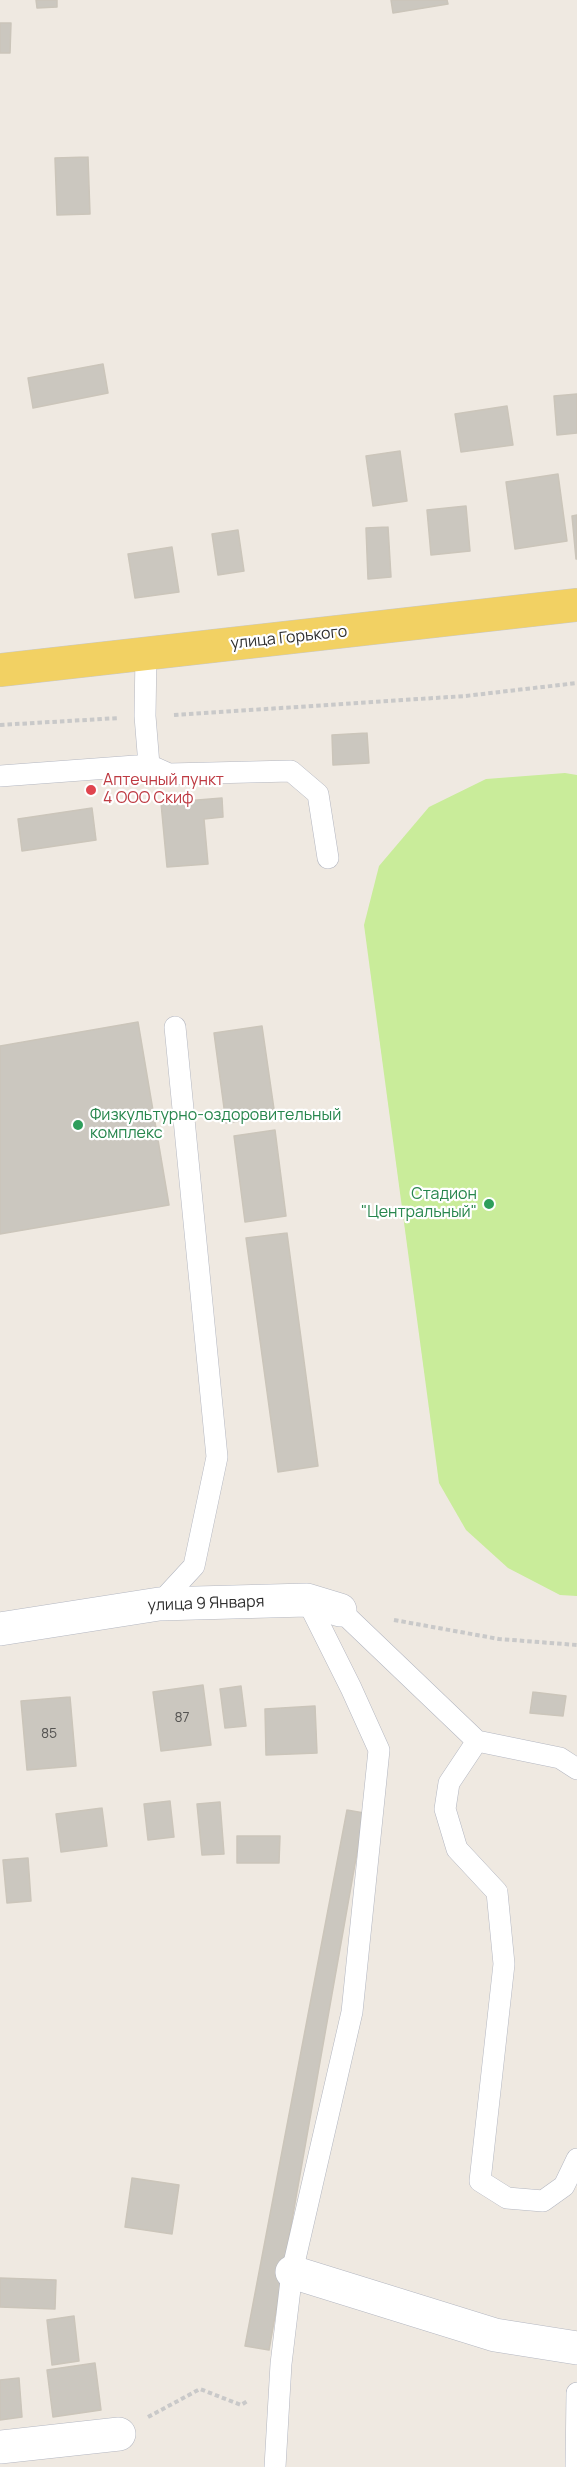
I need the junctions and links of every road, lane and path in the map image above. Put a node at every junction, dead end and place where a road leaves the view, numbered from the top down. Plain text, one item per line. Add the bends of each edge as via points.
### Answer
1 (577, 605) edge
2 (146, 654) junction
3 (0, 670) edge
4 (577, 684) edge
5 (145, 717) junction
6 (0, 725) edge
7 (148, 765) junction
8 (0, 776) edge
9 (328, 858) dead end
10 (175, 1027) dead end
11 (307, 1600) junction
12 (159, 1604) junction
13 (340, 1610) junction
14 (0, 1629) edge
15 (577, 1645) edge
16 (477, 1741) junction
17 (577, 1769) edge
18 (577, 2159) edge
19 (291, 2272) junction
20 (577, 2348) edge
21 (577, 2393) edge
22 (250, 2399) dead end
23 (147, 2417) dead end
24 (119, 2434) dead end
25 (0, 2447) edge
26 (275, 2467) edge
27 (576, 2467) edge

1 - 2 main road, улица Горького
2 - 3 main road, улица Горького
2 - 5 lane
4 - 5 path via 465,696
5 - 6 path
5 - 7 lane
7 - 8 lane
7 - 9 lane via 169,774 291,771 318,794
10 - 12 lane via 217,1457 194,1566
11 - 12 street, улица 9 Января
11 - 13 street, улица 9 Января
11 - 19 lane via 379,1750 352,2012
12 - 14 street, улица 9 Января
13 - 15 path via 499,1640
13 - 16 lane
16 - 17 lane via 560,1758
16 - 18 lane via 449,1783 445,1809 457,1849 497,1892 504,1964 480,2181 507,2198 543,2201 564,2186
19 - 20 street via 495,2335
19 - 26 lane
21 - 27 lane
22 - 23 path via 241,2405 200,2390
24 - 25 street

